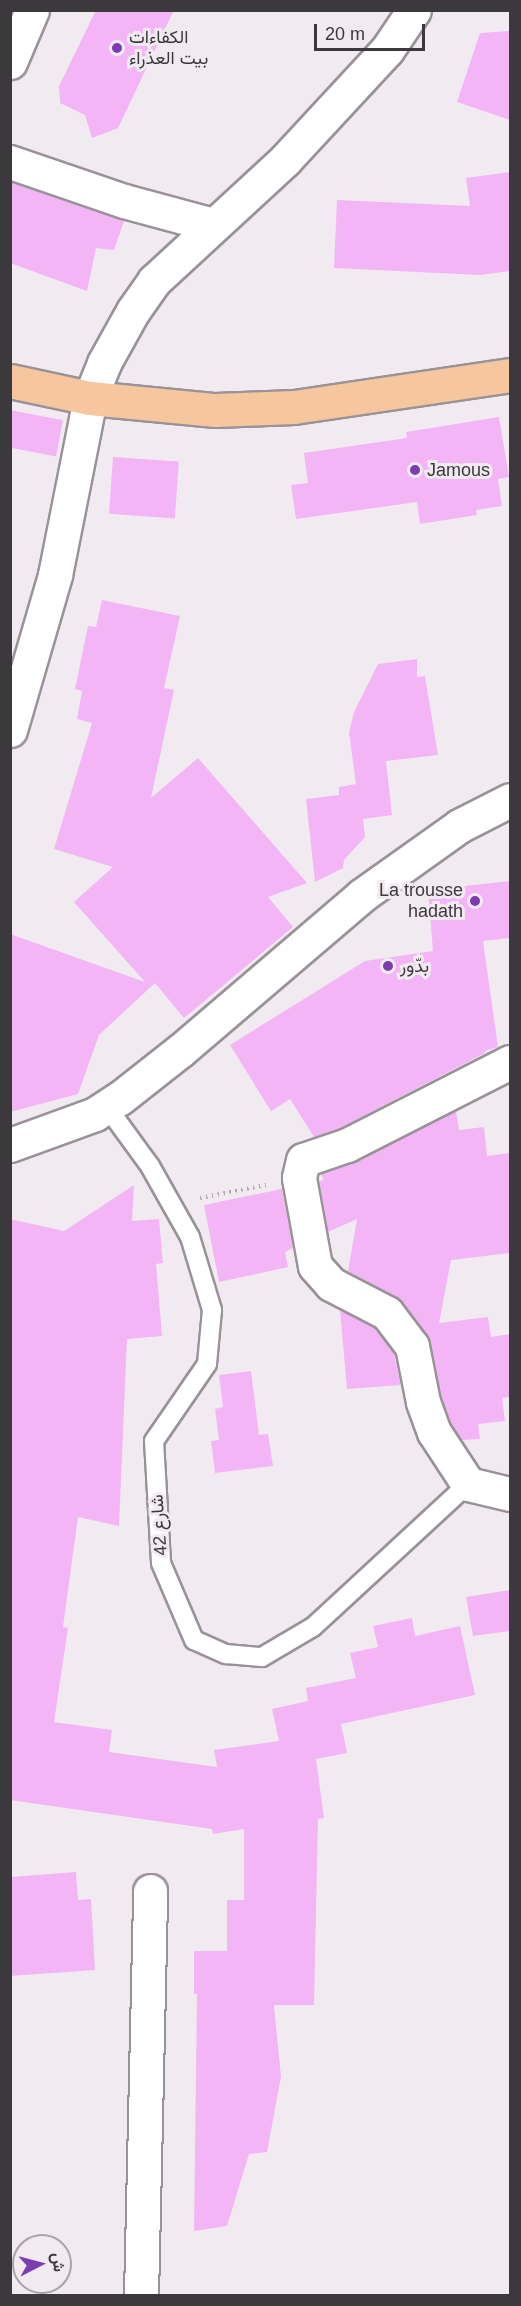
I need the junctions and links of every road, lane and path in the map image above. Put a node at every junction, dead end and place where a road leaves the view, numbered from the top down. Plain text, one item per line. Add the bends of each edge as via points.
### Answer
1 (32, 10) edge
2 (414, 10) edge
3 (10, 62) edge
4 (10, 162) edge
5 (213, 225) junction
6 (510, 375) edge
7 (10, 381) edge
8 (90, 398) junction
9 (10, 730) edge
10 (510, 800) edge
11 (510, 1062) edge
12 (107, 1107) junction
13 (10, 1145) edge
14 (299, 1178) junction
15 (170, 1204) junction
16 (468, 1484) junction
17 (510, 1494) edge
18 (150, 1891) dead end
19 (141, 2295) edge

1 - 3 street
2 - 5 street via 387,50 285,160
4 - 5 street via 124,201
5 - 8 street via 175,259 138,303 104,363
6 - 8 highway via 294,407 215,410
7 - 8 highway
8 - 9 street via 55,575
10 - 12 street via 459,826 361,896 181,1050
11 - 14 street via 346,1145 303,1160
12 - 13 street via 77,1122
12 - 15 lane, شارع 42 via 150,1166
14 - 15 path
14 - 16 street via 315,1266 332,1284 387,1313 412,1346 423,1402 434,1432
15 - 16 lane, شارع 42 via 190,1237 212,1310 207,1364 154,1441 161,1563 194,1640 226,1654 262,1657 313,1627
16 - 17 street
18 - 19 street

